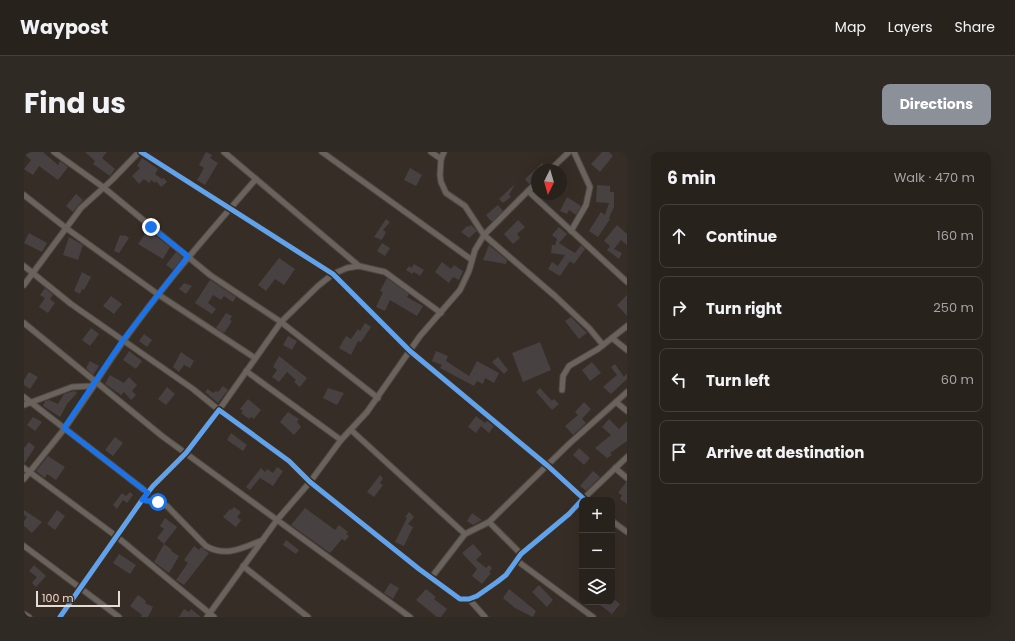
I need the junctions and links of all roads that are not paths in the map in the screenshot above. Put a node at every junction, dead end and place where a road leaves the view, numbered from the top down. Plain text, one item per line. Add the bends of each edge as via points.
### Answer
1 (54, 152) edge
2 (140, 152) edge
3 (224, 152) edge
4 (322, 152) edge
5 (431, 152) edge
6 (444, 152) edge
7 (561, 152) edge
8 (569, 152) edge
9 (574, 152) edge
10 (565, 156) junction
11 (441, 159) junction
12 (556, 164) edge
13 (256, 179) junction
14 (103, 187) junction
15 (531, 188) edge
16 (528, 191) junction
17 (24, 195) edge
18 (230, 208) junction
19 (66, 228) junction
20 (570, 231) junction
21 (484, 235) junction
22 (188, 256) junction
23 (472, 260) junction
24 (24, 266) edge
25 (359, 266) junction
26 (33, 273) junction
27 (333, 274) junction
28 (627, 282) edge
29 (24, 285) edge
30 (159, 295) junction
31 (441, 313) junction
32 (281, 322) junction
33 (24, 323) edge
34 (627, 326) edge
35 (612, 338) junction
36 (123, 340) junction
37 (603, 345) junction
38 (627, 350) edge
39 (410, 351) junction
40 (255, 358) junction
41 (246, 371) junction
42 (96, 382) junction
43 (562, 390) dead end
44 (627, 392) edge
45 (24, 396) edge
46 (378, 398) junction
47 (32, 402) junction
48 (616, 402) junction
49 (24, 405) edge
50 (219, 410) junction
51 (627, 411) edge
52 (64, 428) junction
53 (351, 430) junction
54 (342, 440) junction
55 (186, 453) junction
56 (627, 457) edge
57 (548, 466) junction
58 (24, 468) edge
59 (615, 468) junction
60 (30, 472) junction
61 (627, 478) edge
62 (24, 479) edge
63 (310, 482) junction
64 (148, 493) junction
65 (580, 497) edge
66 (586, 497) edge
67 (142, 500) junction
68 (579, 504) edge
69 (277, 520) junction
70 (489, 522) junction
71 (615, 523) edge
72 (627, 532) edge
73 (465, 534) junction
74 (116, 536) junction
75 (264, 539) junction
76 (24, 546) edge
77 (521, 554) junction
78 (516, 560) junction
79 (243, 566) junction
80 (431, 578) junction
81 (81, 588) junction
82 (469, 599) junction
83 (24, 614) edge
84 (210, 616) edge
85 (28, 617) edge
86 (60, 617) edge
87 (119, 617) edge
88 (308, 617) edge
89 (410, 617) edge
90 (485, 617) edge
91 (593, 617) edge

1 - 14 street
2 - 14 street
2 - 18 street
3 - 13 street
4 - 23 street
5 - 11 street
6 - 11 street
7 - 10 street
8 - 10 street
9 - 20 street via 590,187 586,205
10 - 12 street
11 - 21 street via 442,187 465,206
13 - 18 street
13 - 25 street
14 - 19 street via 81,208
14 - 22 street
15 - 16 street
16 - 20 street
16 - 21 street
17 - 19 street
18 - 22 street
18 - 27 street
19 - 26 street
19 - 30 street
20 - 28 street
21 - 23 street
21 - 37 street via 555,296
22 - 30 street
22 - 32 street via 210,275
23 - 31 street via 466,281
24 - 26 street
25 - 27 street
25 - 31 street via 385,272
26 - 29 street
26 - 36 street via 71,304
27 - 32 street
27 - 39 street
30 - 36 street
30 - 40 street
31 - 39 street
32 - 40 street
32 - 46 street
33 - 42 street
34 - 35 street
35 - 37 street
35 - 38 street
36 - 42 street
36 - 50 street
37 - 43 street via 566,369
39 - 46 street
39 - 57 street
40 - 41 street
41 - 50 street
41 - 54 street
42 - 47 street via 91,386 72,387
42 - 52 street
42 - 55 street
44 - 48 street
45 - 47 street
46 - 53 street
47 - 49 street
47 - 52 street
48 - 51 street
48 - 57 street
50 - 55 street
50 - 63 street via 289,461
52 - 60 street
52 - 64 street
53 - 54 street
53 - 73 street
54 - 63 street
55 - 64 street
55 - 69 street
56 - 59 street
57 - 65 street
57 - 70 street
58 - 60 street
59 - 61 street
59 - 66 street
60 - 62 street
60 - 74 street
63 - 69 street
63 - 80 street
64 - 67 street
67 - 74 street
67 - 75 street via 167,506 214,551 231,551
68 - 77 street
69 - 75 street
69 - 89 street
70 - 73 street
70 - 77 street
71 - 72 street
73 - 80 street
74 - 81 street
74 - 84 street
75 - 79 street
76 - 81 street
77 - 78 street
78 - 82 street via 502,578 487,590
78 - 91 street
79 - 84 street
79 - 88 street
80 - 82 street via 460,599
81 - 86 street
81 - 87 street
82 - 90 street
83 - 85 street

